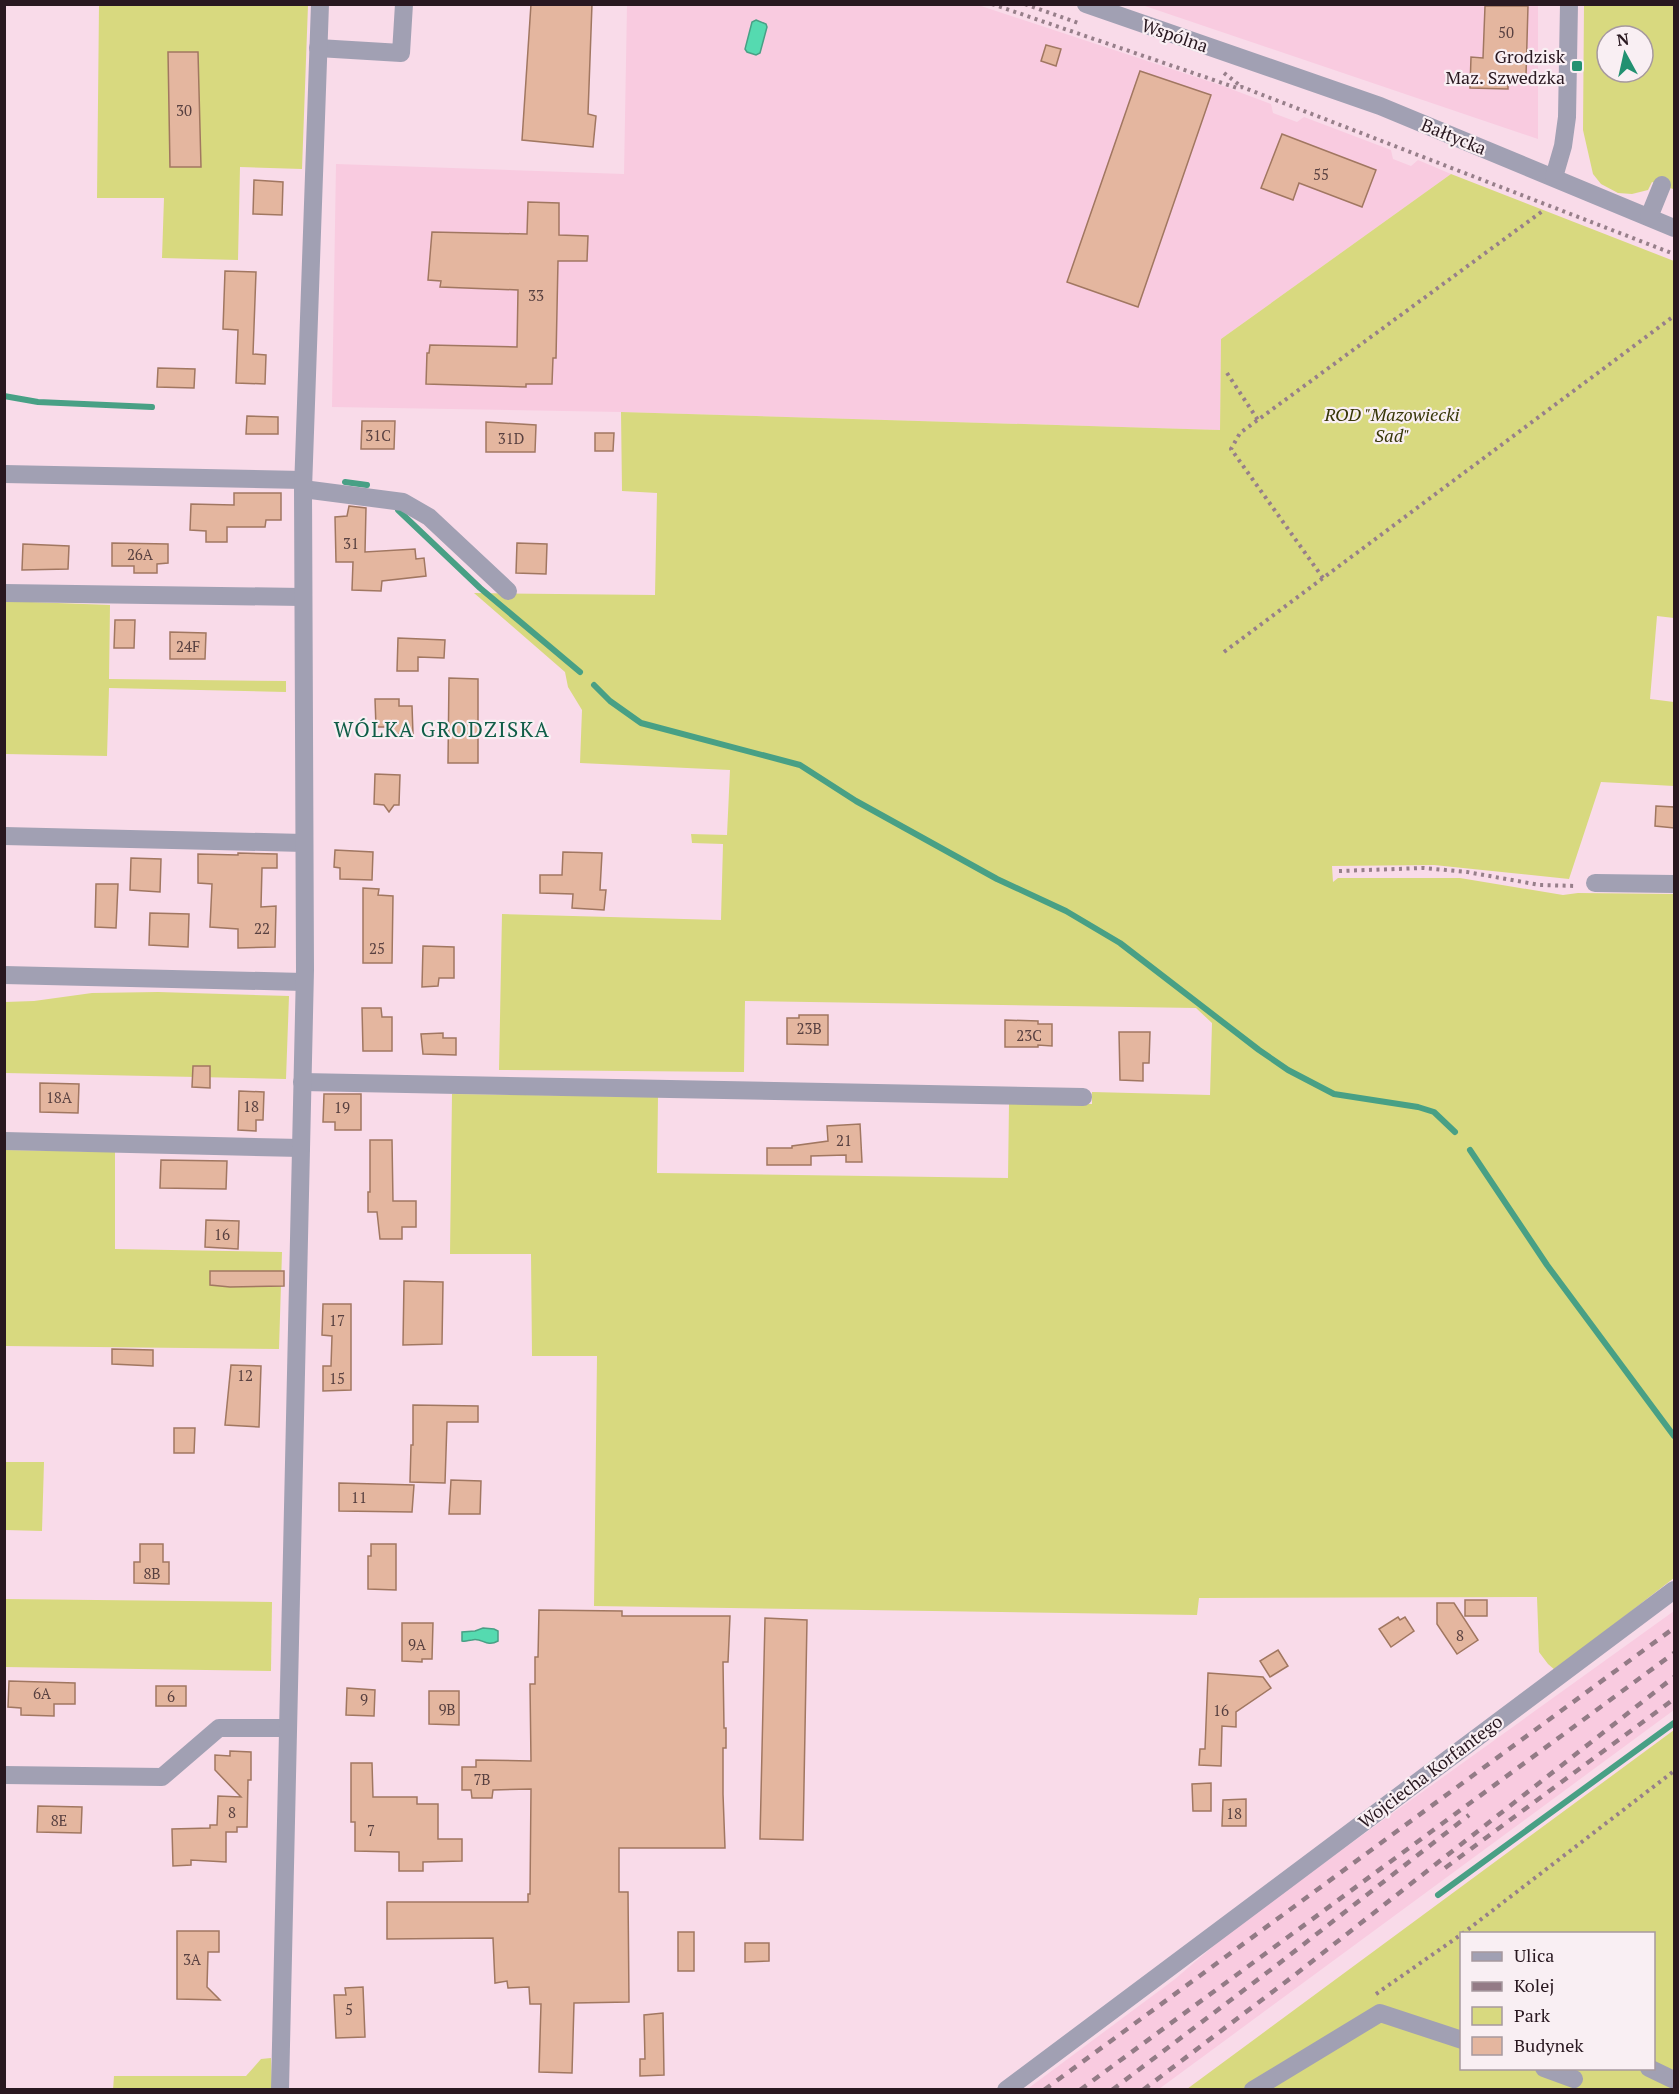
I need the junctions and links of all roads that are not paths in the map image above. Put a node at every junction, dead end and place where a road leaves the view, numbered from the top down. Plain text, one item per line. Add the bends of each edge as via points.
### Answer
1 (320, 4) edge
2 (404, 4) edge
3 (1086, 4) edge
4 (1569, 4) edge
5 (318, 48) junction
6 (1230, 53) joint
7 (1554, 177) junction
8 (1662, 185) dead end
9 (1649, 217) junction
10 (1674, 228) edge
11 (4, 474) edge
12 (303, 484) junction
13 (508, 591) dead end
14 (4, 593) edge
15 (302, 597) junction
16 (4, 836) edge
17 (304, 843) junction
18 (1595, 883) road end
19 (1674, 884) edge
20 (4, 975) edge
21 (304, 982) junction
22 (302, 1082) junction
23 (1083, 1097) dead end
24 (4, 1141) edge
25 (301, 1148) junction
26 (1674, 1590) edge
27 (288, 1728) junction
28 (4, 1775) edge
29 (1460, 2040) edge
30 (1549, 2070) edge
31 (1653, 2070) edge
32 (1574, 2079) dead end
33 (1674, 2080) edge
34 (280, 2090) edge
35 (1006, 2090) edge
36 (1253, 2090) edge

1 - 5 street
2 - 5 street via 401,53
3 - 6 street, Wspólna
4 - 7 street via 1566,130
5 - 12 street
6 - 7 street, Bałtycka via 1380,106
7 - 9 street, Bałtycka
8 - 9 street
9 - 10 street, Bałtycka
11 - 12 street
12 - 13 street via 403,502 429,517
12 - 15 street
14 - 15 street
15 - 17 street
16 - 17 street
17 - 21 street
18 - 19 street
20 - 21 street
21 - 22 street
22 - 23 street
22 - 25 street
24 - 25 street
25 - 27 street
26 - 35 street, Wojciecha Korfantego
27 - 28 street via 219,1728 162,1777
27 - 34 street
29 - 36 street via 1380,2013
30 - 32 street
31 - 33 street

